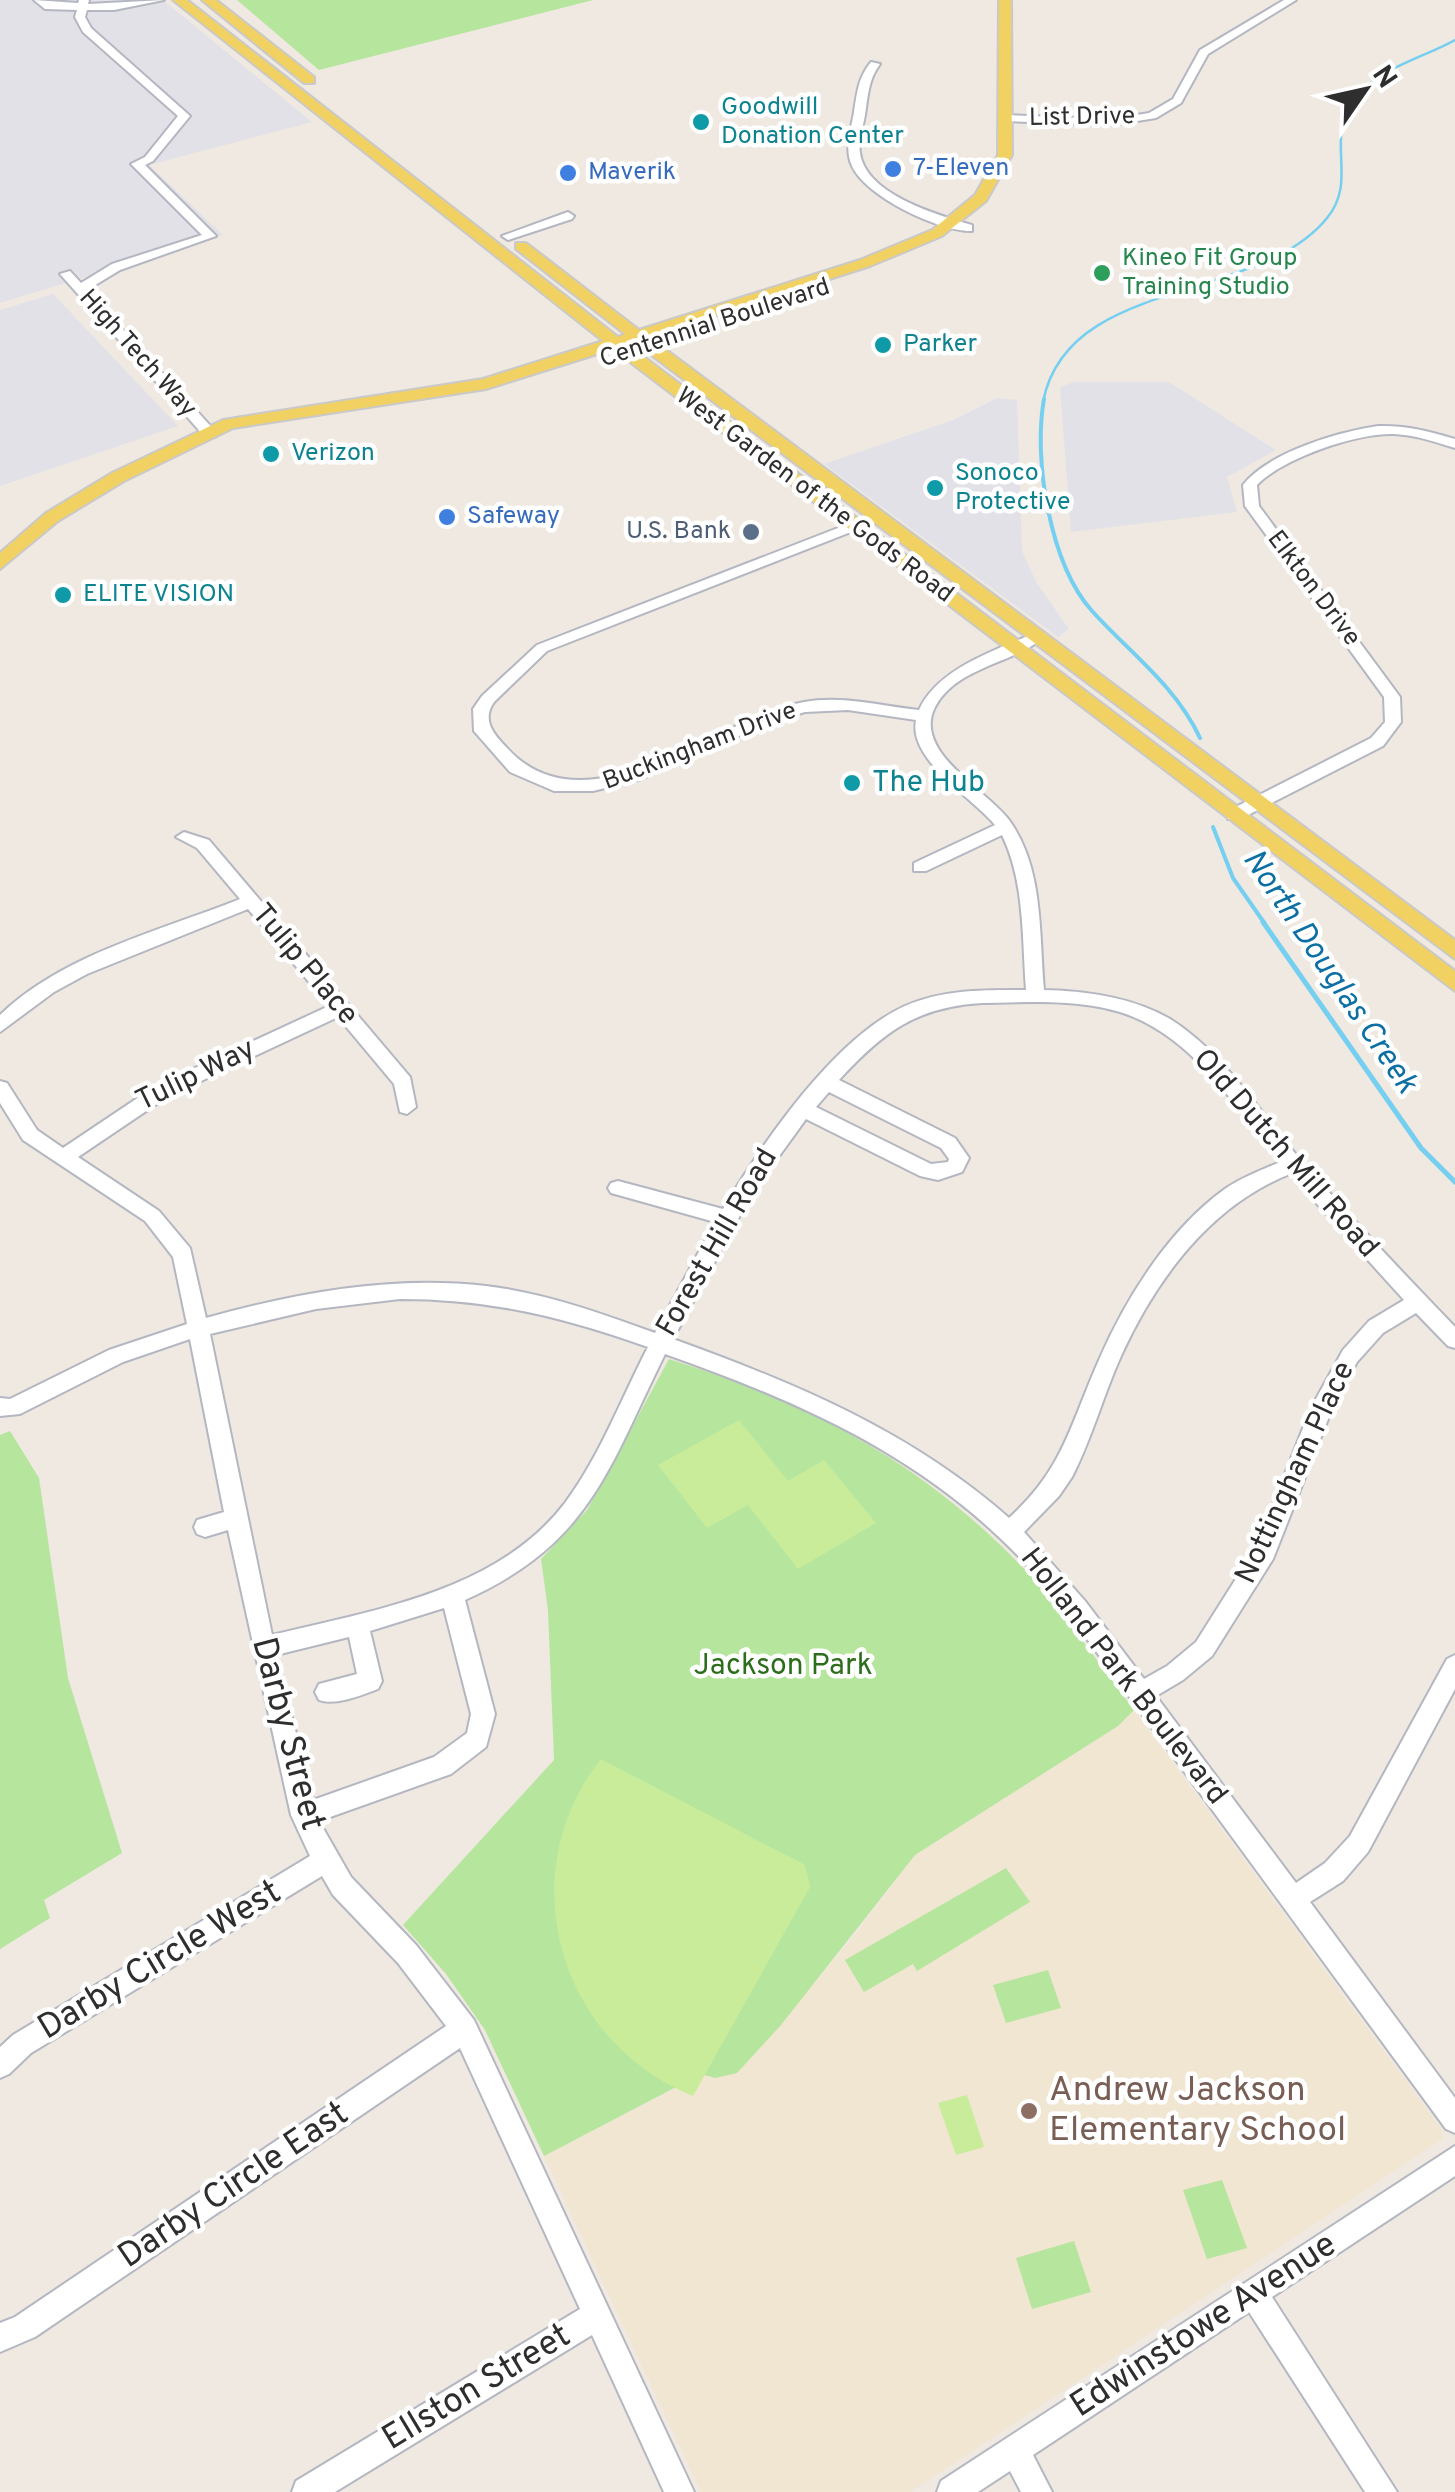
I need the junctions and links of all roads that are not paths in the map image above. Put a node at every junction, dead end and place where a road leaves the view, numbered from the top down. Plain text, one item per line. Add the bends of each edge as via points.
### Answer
1 (39, 0) edge
2 (122, 0) edge
3 (160, 0) edge
4 (179, 0) edge
5 (208, 0) edge
6 (1005, 0) edge
7 (1017, 0) edge
8 (1291, 0) edge
9 (81, 2) edge
10 (875, 64) dead end
11 (326, 113) junction
12 (1014, 118) junction
13 (1018, 172) dead end
14 (428, 174) junction
15 (1000, 202) dead end
16 (568, 216) dead end
17 (963, 223) junction
18 (508, 236) junction
19 (66, 274) dead end
20 (78, 290) junction
21 (632, 344) junction
22 (210, 434) junction
23 (1455, 444) edge
24 (76, 504) junction
25 (874, 518) junction
26 (853, 526) junction
27 (0, 563) edge
28 (0, 583) edge
29 (1035, 638) junction
30 (1014, 648) junction
31 (924, 716) junction
32 (1258, 803) junction
33 (1234, 815) junction
34 (1005, 828) junction
35 (184, 836) dead end
36 (920, 867) dead end
37 (251, 901) junction
38 (1455, 951) edge
39 (1455, 983) edge
40 (1036, 996) junction
41 (341, 1008) junction
42 (0, 1026) edge
43 (826, 1082) junction
44 (0, 1088) edge
45 (407, 1107) dead end
46 (801, 1108) junction
47 (62, 1159) junction
48 (1294, 1165) junction
49 (618, 1188) dead end
50 (726, 1218) junction
51 (1418, 1302) junction
52 (197, 1330) junction
53 (1455, 1340) edge
54 (661, 1344) junction
55 (4, 1412) edge
56 (236, 1518) junction
57 (205, 1526) dead end
58 (1009, 1532) junction
59 (452, 1594) junction
60 (357, 1623) junction
61 (263, 1648) junction
62 (1455, 1666) edge
63 (327, 1692) dead end
64 (1140, 1693) junction
65 (302, 1815) junction
66 (324, 1861) junction
67 (1293, 1899) junction
68 (465, 2029) junction
69 (0, 2065) edge
70 (1455, 2120) edge
71 (1455, 2160) edge
72 (1254, 2294) junction
73 (597, 2315) junction
74 (0, 2338) edge
75 (1014, 2451) junction
76 (307, 2492) edge
77 (678, 2492) edge
78 (952, 2492) edge
79 (1037, 2492) edge
80 (1382, 2492) edge

1 - 9 street via 45,6
2 - 9 street
3 - 9 street
4 - 11 main road, West Garden of the Gods Road
5 - 14 main road, West Garden of the Gods Road
6 - 12 main road, Centennial Boulevard
7 - 12 main road, Centennial Boulevard
8 - 12 street, List Drive via 1204,52 1177,101 1159,112 1112,122
9 - 20 street via 86,30 184,116 149,159 137,164 210,236 116,267
10 - 17 street via 863,80 854,158 874,185 902,202
11 - 14 main road via 346,116
11 - 21 main road, West Garden of the Gods Road
12 - 13 main road, Centennial Boulevard
12 - 17 main road, Centennial Boulevard via 1000,170
14 - 18 main road, West Garden of the Gods Road
15 - 17 main road, Centennial Boulevard
16 - 18 street
17 - 21 main road, Centennial Boulevard via 909,260
18 - 21 main road, West Garden of the Gods Road
19 - 20 street, High Tech Way
20 - 22 street, High Tech Way
21 - 22 main road, Centennial Boulevard via 475,399
21 - 25 main road, West Garden of the Gods Road
21 - 26 main road, West Garden of the Gods Road
22 - 24 main road, Centennial Boulevard via 140,464
23 - 32 street, Elkton Drive via 1417,430 1367,430 1267,469 1250,485 1252,506 1392,696 1396,713 1377,742
24 - 27 main road, Centennial Boulevard
24 - 28 main road, Centennial Boulevard via 69,521
25 - 26 street, Buckingham Drive
25 - 29 main road, West Garden of the Gods Road
26 - 30 main road, West Garden of the Gods Road
26 - 31 street, Buckingham Drive via 542,648 488,698 482,731 526,776 582,790 799,707
29 - 30 street
29 - 32 main road, West Garden of the Gods Road
30 - 31 street via 951,678
30 - 33 main road, West Garden of the Gods Road
31 - 34 street via 927,746 937,761
32 - 33 street, Elkton Drive
32 - 38 main road, West Garden of the Gods Road
33 - 39 main road, West Garden of the Gods Road
34 - 36 street
34 - 40 street via 1022,870
35 - 37 street, Tulip Place via 203,844
37 - 41 street, Tulip Place
37 - 42 street via 57,982
40 - 43 street, Forest Hill Road via 957,998 915,1009 882,1028
40 - 48 street, Old Dutch Mill Road via 1117,1004 1170,1029 1198,1051
41 - 45 street, Tulip Place via 402,1082
41 - 47 street, Tulip Way via 150,1096
43 - 46 street, Forest Hill Road
43 - 46 street via 948,1143 959,1158 955,1167 927,1171
44 - 47 street, Darby Street via 30,1135
46 - 50 street, Forest Hill Road
47 - 52 street, Darby Street via 172,1234 183,1254
48 - 51 street, Old Dutch Mill Road
48 - 58 street via 1230,1196 1165,1268 1110,1358 1067,1472
49 - 50 street
50 - 54 street, Forest Hill Road
51 - 53 street, Old Dutch Mill Road
51 - 64 street, Nottingham Place via 1376,1327 1350,1356 1265,1552 1204,1649
52 - 54 street, Holland Park Boulevard via 348,1296 442,1292 550,1308
52 - 55 street, Holland Park Boulevard via 124,1353
52 - 56 street, Darby Street
54 - 58 street, Holland Park Boulevard via 849,1417 922,1461
54 - 59 street, Forest Hill Road via 572,1511 514,1566
56 - 57 street
56 - 61 street, Darby Street
58 - 64 street, Holland Park Boulevard
59 - 60 street, Forest Hill Road
59 - 65 street via 483,1714 478,1739 442,1766
60 - 61 street, Forest Hill Road
60 - 63 street via 370,1681
61 - 65 street, Darby Street
62 - 67 street via 1359,1844 1334,1872
64 - 67 street, Holland Park Boulevard
65 - 66 street, Darby Street
66 - 68 street, Darby Street
66 - 69 street, Darby Circle West via 22,2044
67 - 70 street, Holland Park Boulevard
68 - 73 street, Darby Street
68 - 74 street, Darby Circle East
71 - 72 street, Edwinstowe Avenue
72 - 75 street, Edwinstowe Avenue
72 - 80 street
73 - 76 street, Ellston Street
73 - 77 street, Darby Street
75 - 78 street, Edwinstowe Avenue
75 - 79 street

